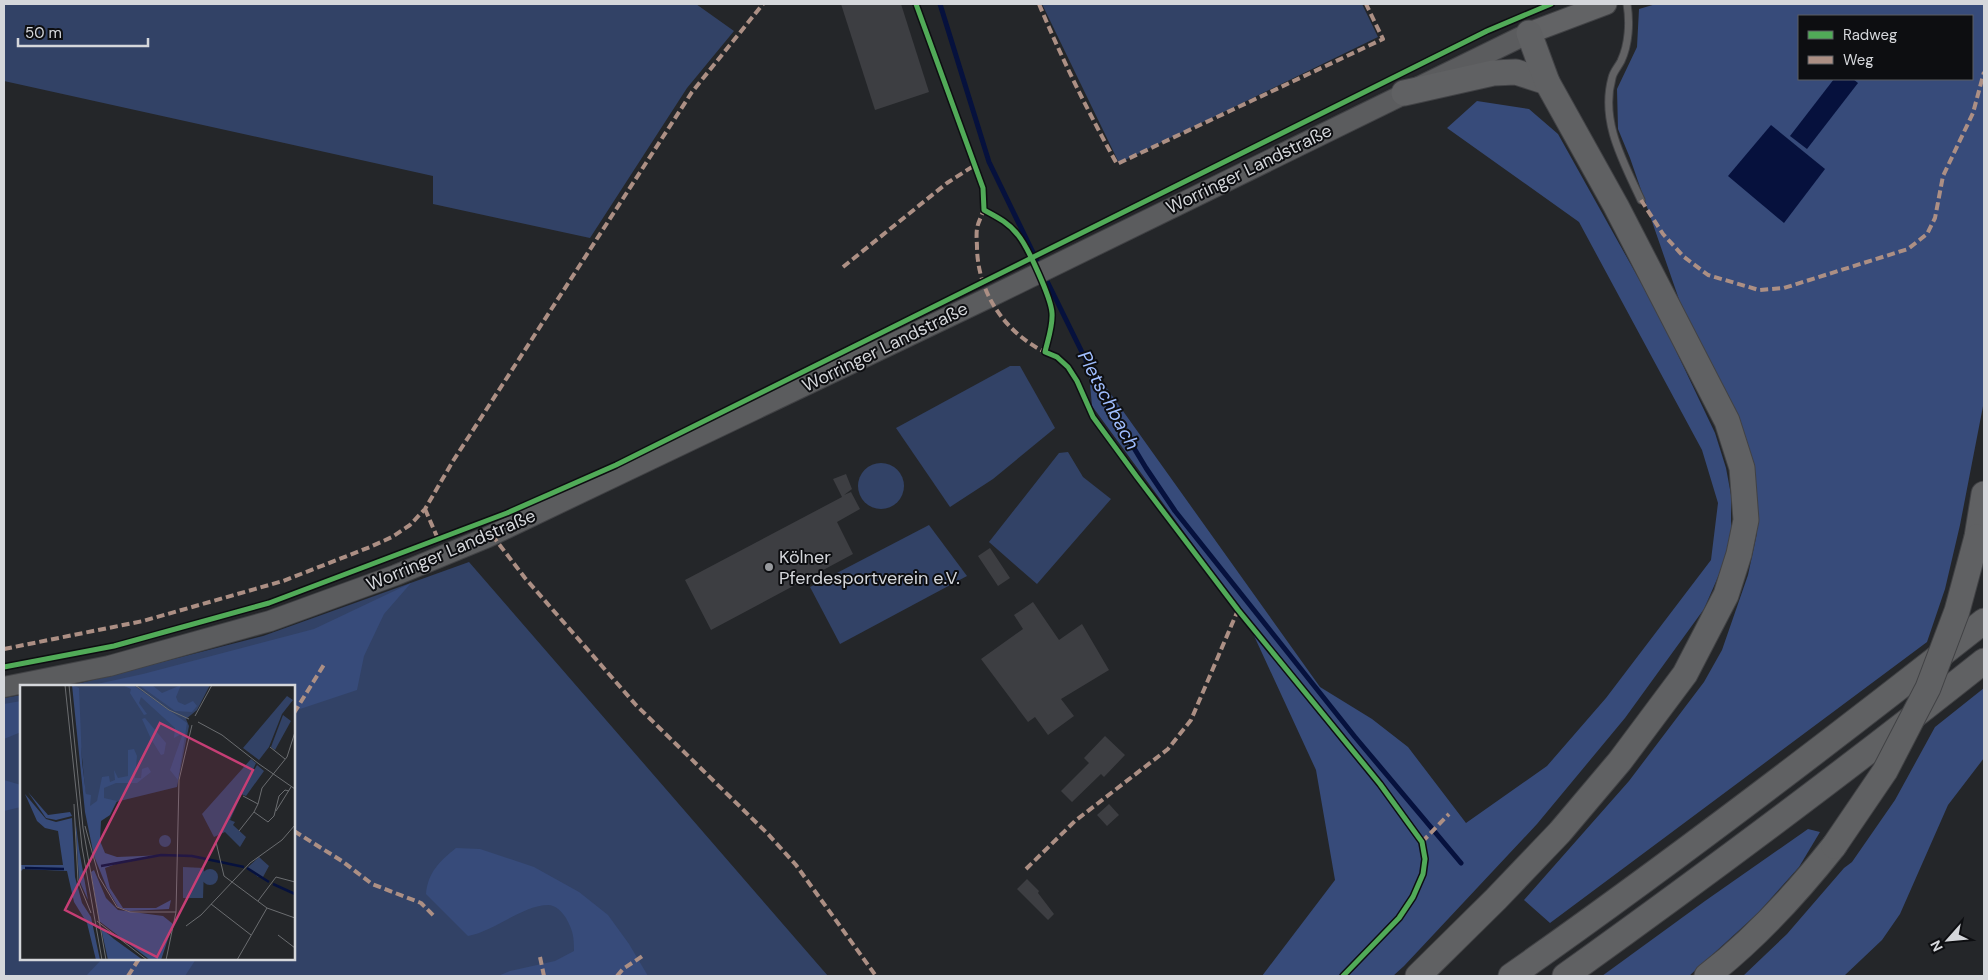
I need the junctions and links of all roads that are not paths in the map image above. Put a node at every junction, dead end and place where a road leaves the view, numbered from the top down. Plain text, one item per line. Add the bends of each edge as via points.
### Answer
1 (1606, 4) edge
2 (1627, 4) edge
3 (1529, 33) junction
4 (1547, 82) junction
5 (1404, 93) junction
6 (1641, 200) dead end
7 (1984, 494) edge
8 (1984, 621) edge
9 (1984, 661) edge
10 (4, 687) edge
11 (1418, 976) edge
12 (1511, 976) edge
13 (1565, 976) edge
14 (1707, 976) edge

1 - 3 main road, Worringer Landstraße
2 - 6 lane via 1628,28 1621,60 1612,76 1608,114 1614,138
3 - 4 highway
3 - 5 main road, Worringer Landstraße
4 - 5 highway via 1516,72 1493,73
4 - 11 highway via 1616,206 1727,421 1742,468 1746,520 1726,595 1684,674 1620,761 1560,832
5 - 10 main road, Worringer Landstraße via 546,510 396,575 270,621 109,666
7 - 14 highway, bridge via 1977,537 1957,611 1928,688 1885,771 1803,886 1772,920
8 - 12 highway via 1681,854
9 - 13 highway via 1884,741

